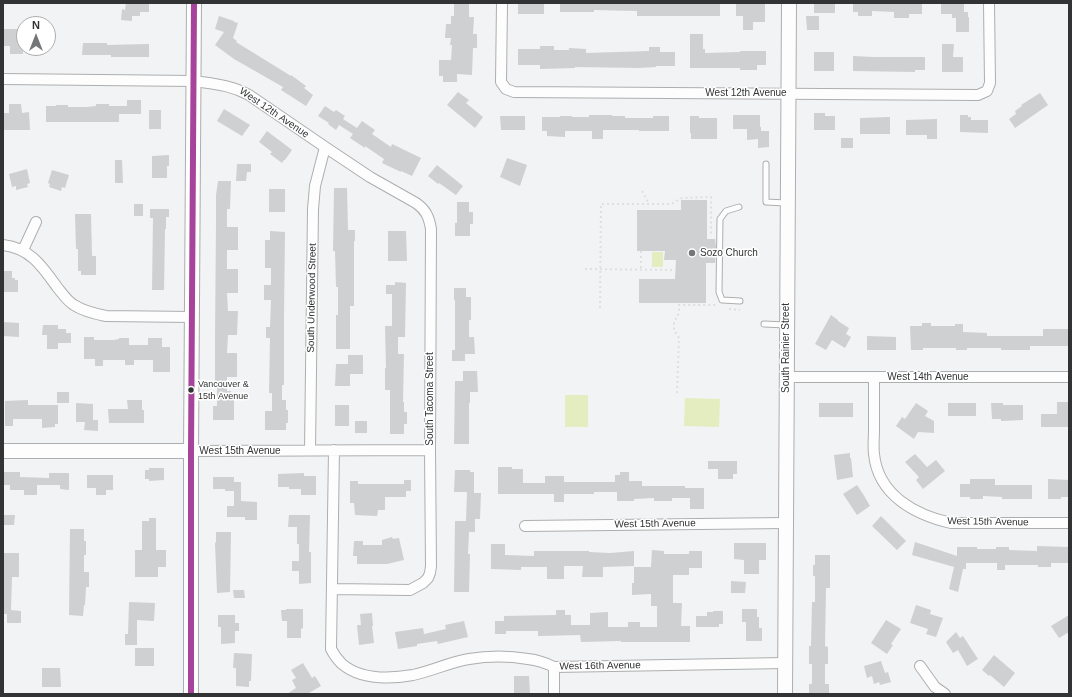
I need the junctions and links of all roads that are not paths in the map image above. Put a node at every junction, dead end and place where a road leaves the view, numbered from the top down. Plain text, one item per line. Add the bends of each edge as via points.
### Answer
1 (194, 3) edge
2 (502, 3) edge
3 (789, 3) edge
4 (989, 3) edge
5 (3, 79) edge
6 (194, 81) junction
7 (788, 93) junction
8 (325, 147) junction
9 (766, 164) dead end
10 (787, 204) junction
11 (739, 207) dead end
12 (427, 213) joint
13 (36, 222) dead end
14 (3, 245) edge
15 (23, 250) junction
16 (740, 301) dead end
17 (192, 318) junction
18 (764, 324) dead end
19 (786, 324) junction
20 (786, 377) junction
21 (874, 377) junction
22 (1069, 377) edge
23 (310, 450) junction
24 (334, 450) junction
25 (430, 450) junction
26 (3, 451) edge
27 (191, 451) junction
28 (786, 523) junction
29 (1069, 523) edge
30 (525, 526) dead end
31 (332, 589) junction
32 (785, 663) junction
33 (920, 666) dead end
34 (554, 667) junction
35 (190, 694) edge
36 (554, 694) edge
37 (785, 694) edge
38 (945, 694) edge

1 - 6 street
2 - 7 street, West 12th Avenue via 501,82 506,89 514,92
3 - 7 street, South Rainier Street
4 - 7 street, West 12th Avenue via 990,83 987,91 978,95
5 - 6 street, West 12th Avenue
6 - 8 street, West 12th Avenue via 242,90
6 - 17 street
7 - 10 street, South Rainier Street
8 - 12 street, West 12th Avenue via 370,177 416,202
8 - 23 street, South Underwood Street via 312,209
9 - 10 lane via 766,202
10 - 19 street, South Rainier Street
11 - 16 lane via 726,211 720,219 719,292 722,300
12 - 25 street, South Tacoma Street via 431,229
13 - 15 street
14 - 15 street
15 - 17 street via 36,260 62,294 74,305 86,311 106,316
17 - 27 street
18 - 19 lane
19 - 20 street, South Rainier Street
20 - 21 street, West 14th Avenue
20 - 28 street, South Rainier Street
21 - 22 street, West 14th Avenue
21 - 29 street, West 15th Avenue via 874,454 881,479 899,500 920,513 951,524
23 - 24 street, West 15th Avenue
23 - 27 street, West 15th Avenue
24 - 25 street, West 15th Avenue
24 - 31 street
25 - 31 street, South Tacoma Street via 431,566 428,578 410,590
26 - 27 street, West 15th Avenue
27 - 35 street
28 - 30 street, West 15th Avenue
28 - 32 street, South Rainier Street
31 - 34 street, West 16th Avenue via 331,649 341,663 356,672 370,676 394,677 469,659 490,657 528,659
32 - 34 street, West 16th Avenue
32 - 37 street, South Rainier Street
33 - 38 street via 935,687
34 - 36 street

